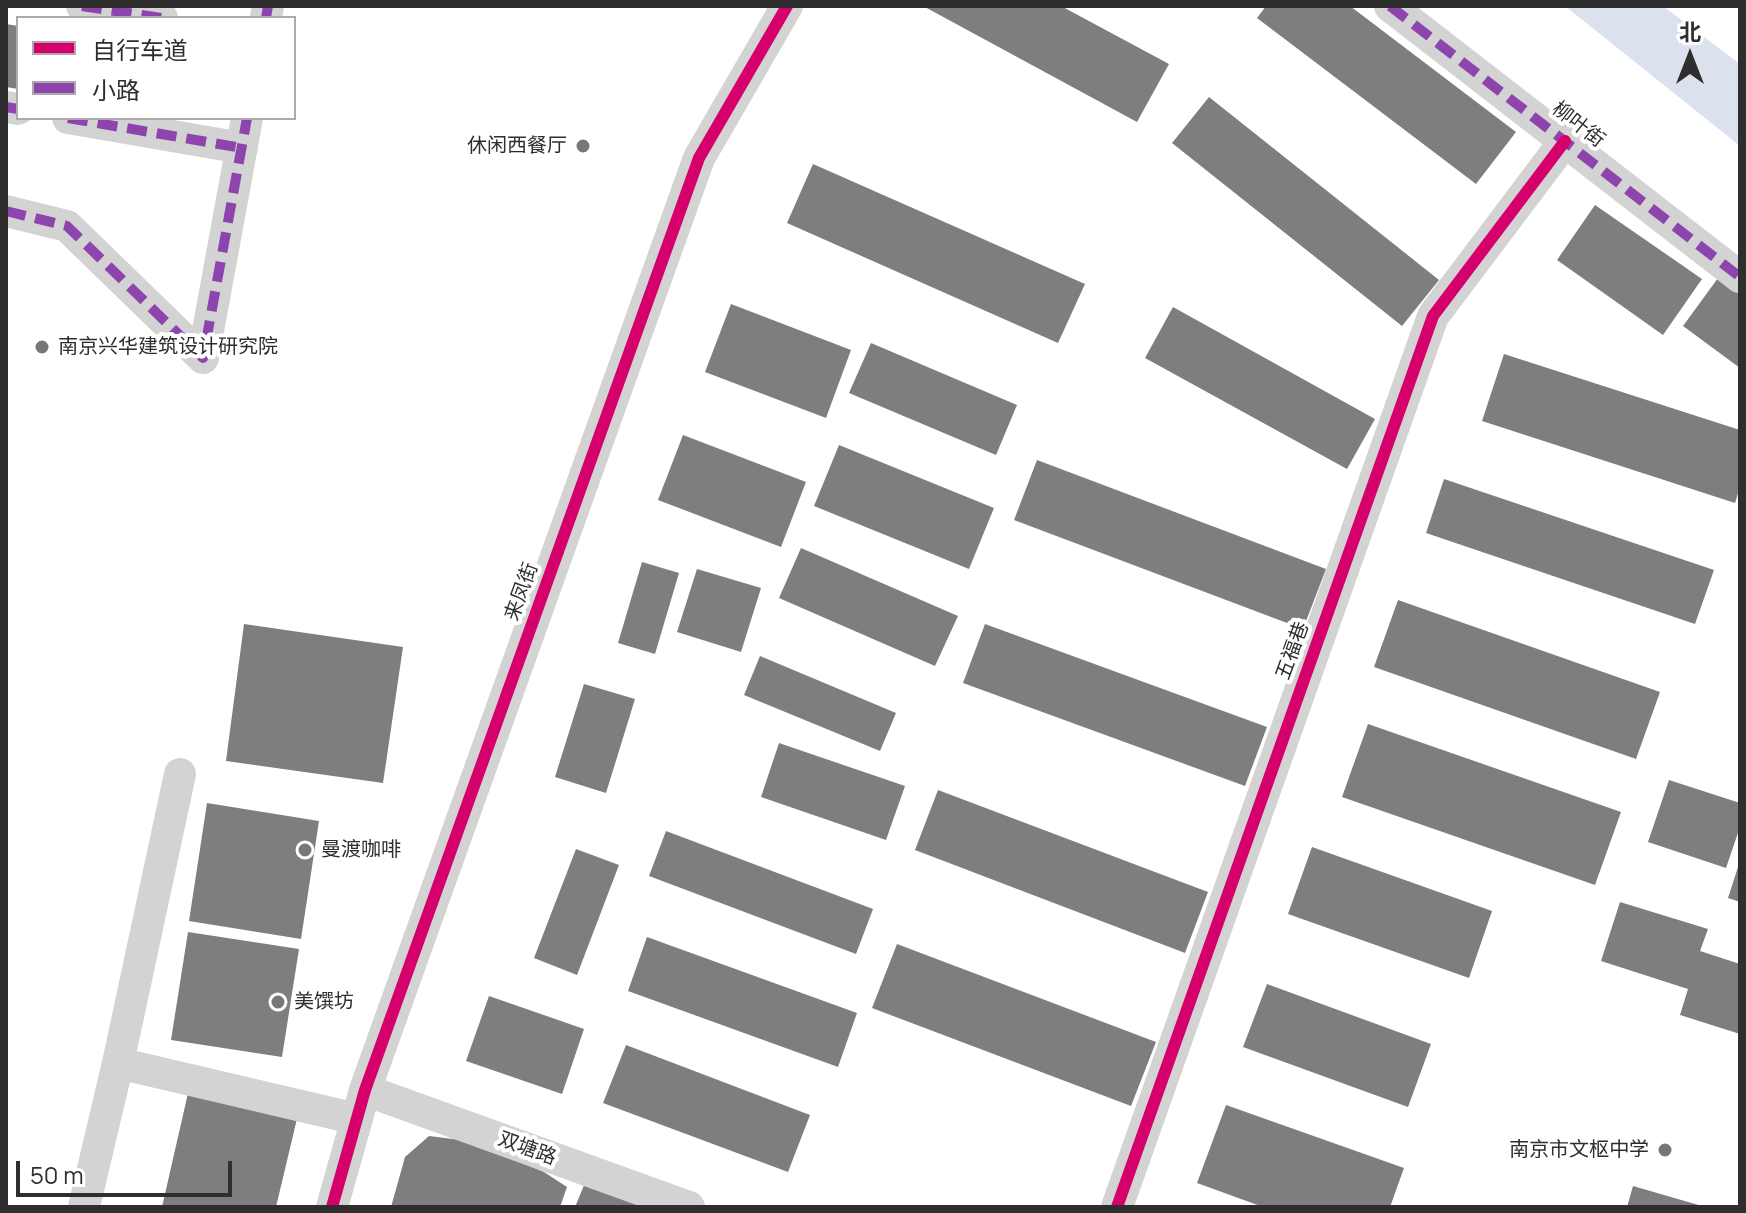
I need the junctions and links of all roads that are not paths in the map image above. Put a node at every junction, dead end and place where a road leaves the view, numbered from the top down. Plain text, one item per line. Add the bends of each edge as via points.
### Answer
1 (82, 6) edge
2 (787, 6) edge
3 (1390, 6) edge
4 (149, 16) edge
5 (91, 120) edge
6 (244, 133) edge
7 (1565, 141) junction
8 (6, 211) edge
9 (1740, 277) edge
10 (180, 774) dead end
11 (118, 1063) junction
12 (361, 1105) junction
13 (84, 1207) edge
14 (332, 1207) edge
15 (689, 1207) edge
16 (1117, 1207) edge

1 - 4 street
2 - 12 street, 来凤街 via 699,158
3 - 7 street, 柳叶街
5 - 6 street
6 - 8 street via 203,358 67,226
7 - 9 street, 柳叶街
7 - 16 street, 五福巷 via 1433,316
10 - 11 street
11 - 12 street, 双塘路
11 - 13 street
12 - 14 street, 来凤街
12 - 15 street, 双塘路

